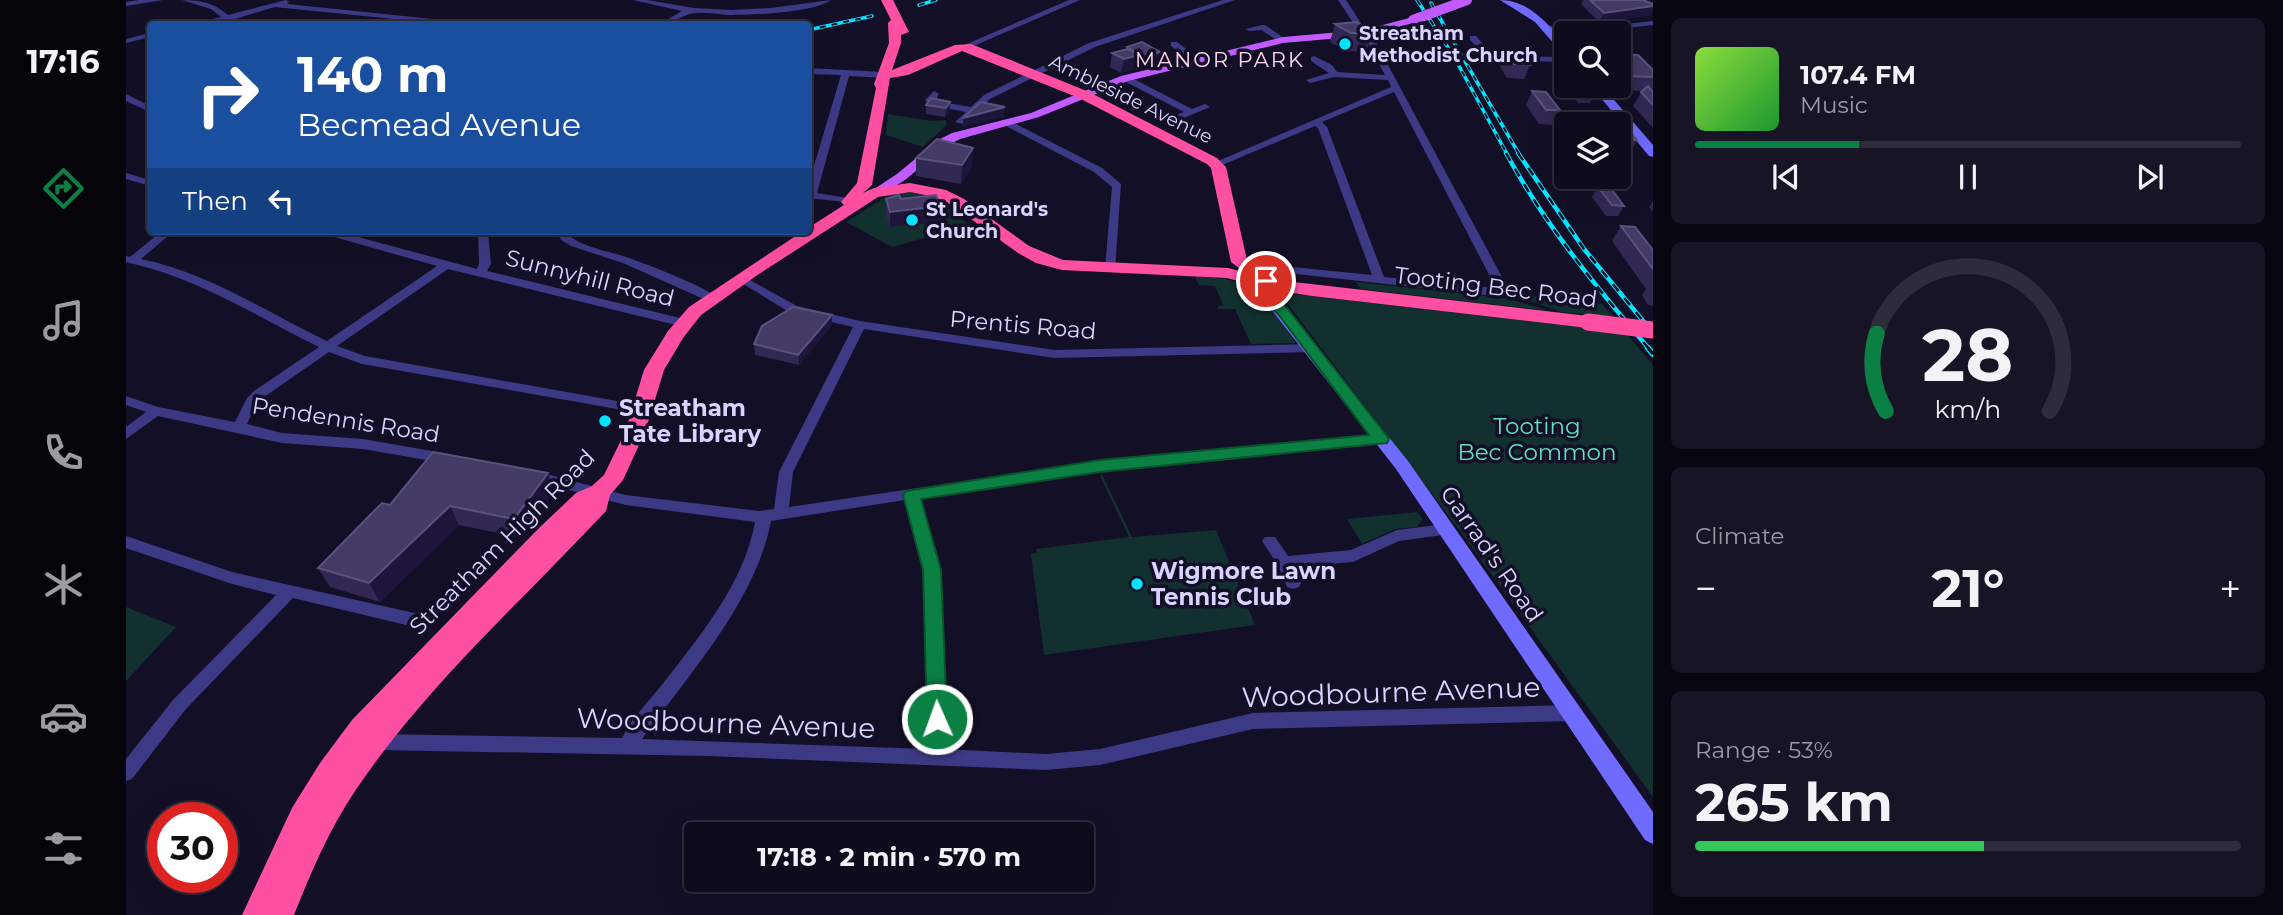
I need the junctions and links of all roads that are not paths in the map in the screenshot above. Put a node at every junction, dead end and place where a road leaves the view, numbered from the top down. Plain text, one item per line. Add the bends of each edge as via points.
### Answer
1 (159, 0) edge
2 (186, 0) edge
3 (291, 0) edge
4 (637, 0) edge
5 (690, 0) edge
6 (827, 0) edge
7 (887, 0) edge
8 (1076, 0) edge
9 (1231, 0) edge
10 (1342, 0) edge
11 (1467, 0) edge
12 (1504, 0) edge
13 (126, 5) edge
14 (276, 5) junction
15 (689, 11) junction
16 (367, 15) junction
17 (228, 19) junction
18 (218, 21) edge
19 (353, 21) edge
20 (430, 21) edge
21 (669, 21) edge
22 (1653, 23) edge
23 (1642, 25) junction
24 (1546, 28) junction
25 (1249, 29) dead end
26 (1653, 31) edge
27 (147, 36) edge
28 (1367, 36) junction
29 (1554, 37) edge
30 (1473, 38) dead end
31 (1283, 40) junction
32 (126, 41) edge
33 (1174, 44) dead end
34 (965, 46) junction
35 (1314, 59) dead end
36 (1554, 60) edge
37 (1199, 61) junction
38 (812, 71) edge
39 (846, 72) junction
40 (1031, 74) junction
41 (1334, 74) junction
42 (888, 75) junction
43 (1125, 78) junction
44 (1310, 80) dead end
45 (1394, 83) junction
46 (934, 94) dead end
47 (1084, 95) junction
48 (126, 97) edge
49 (1606, 98) edge
50 (1205, 107) dead end
51 (147, 108) edge
52 (972, 110) junction
53 (1192, 112) junction
54 (1176, 118) dead end
55 (1315, 121) junction
56 (960, 122) edge
57 (1007, 123) junction
58 (1653, 153) edge
59 (1216, 164) junction
60 (126, 176) edge
61 (901, 177) junction
62 (147, 182) edge
63 (812, 188) edge
64 (921, 188) junction
65 (869, 189) junction
66 (812, 196) edge
67 (846, 207) junction
68 (812, 230) edge
69 (164, 235) edge
70 (338, 235) edge
71 (483, 235) edge
72 (563, 235) edge
73 (805, 235) edge
74 (130, 260) edge
75 (446, 265) junction
76 (1111, 268) junction
77 (480, 273) junction
78 (1259, 275) junction
79 (741, 278) junction
80 (1379, 280) junction
81 (1351, 286) junction
82 (712, 298) junction
83 (684, 323) junction
84 (860, 326) junction
85 (1653, 330) edge
86 (328, 347) junction
87 (1311, 348) junction
88 (126, 400) edge
89 (642, 405) junction
90 (156, 411) junction
91 (239, 426) junction
92 (126, 434) edge
93 (1381, 439) junction
94 (461, 461) edge
95 (514, 471) edge
96 (600, 492) junction
97 (911, 495) junction
98 (773, 516) junction
99 (1445, 530) junction
100 (1270, 541) dead end
101 (126, 542) edge
102 (1284, 562) junction
103 (1293, 583) dead end
104 (289, 592) junction
105 (423, 622) dead end
106 (1571, 713) junction
107 (378, 742) junction
108 (628, 746) junction
109 (935, 750) junction
110 (126, 773) edge
111 (1653, 832) edge
112 (257, 915) edge
113 (279, 915) edge

1 - 13 street
2 - 17 street via 214,7
3 - 14 street
4 - 15 street
5 - 15 street
6 - 15 street via 758,12
7 - 42 highway via 897,22
8 - 34 street
9 - 40 street via 1092,45
10 - 28 street
11 - 28 main road, bridge
12 - 24 main road
14 - 16 street
14 - 17 street
15 - 21 street
16 - 19 street
16 - 20 street
17 - 18 street
22 - 23 street
23 - 24 street
23 - 26 street
24 - 29 main road
25 - 31 street via 1262,27
27 - 32 street
28 - 31 main road
28 - 45 street
30 - 36 street via 1492,58
31 - 37 main road
33 - 37 street
34 - 40 highway, Ambleside Avenue
34 - 42 highway
35 - 41 street
37 - 43 main road
38 - 39 street
39 - 42 street
39 - 63 street
40 - 47 highway, Ambleside Avenue
40 - 52 street
41 - 44 street
41 - 45 street
42 - 65 highway via 876,114
43 - 47 main road
43 - 53 street
45 - 55 street
45 - 80 street via 1503,290
46 - 52 street via 932,103
47 - 57 main road
47 - 59 highway, Ambleside Avenue
48 - 51 street
49 - 58 main road
50 - 53 street
52 - 56 street
53 - 54 street
55 - 59 street
55 - 80 street via 1322,127
57 - 61 main road via 942,143
57 - 76 street via 1087,164 1117,186
59 - 78 highway, Ambleside Avenue
60 - 62 street
61 - 64 main road
61 - 65 main road
64 - 65 highway
64 - 76 highway, Tooting Bec Road via 960,204 1043,261
65 - 67 highway, Streatham High Road
66 - 67 street
67 - 68 highway, Streatham High Road
69 - 74 street
70 - 75 street, Sunnyhill Road
71 - 77 street via 485,264
72 - 82 street via 575,244
73 - 79 highway, Streatham High Road
74 - 86 street via 198,278
75 - 77 street, Sunnyhill Road
75 - 86 street
76 - 78 highway, Tooting Bec Road
77 - 83 street, Sunnyhill Road
78 - 81 street
78 - 81 highway, Tooting Bec Road via 1334,292
78 - 87 main road, Garrad's Road via 1270,299
79 - 82 highway, Streatham High Road
79 - 84 street, Prentis Road via 793,309
80 - 81 street
81 - 85 highway, Tooting Bec Road, bridge
82 - 83 highway, Streatham High Road
83 - 89 highway, Streatham High Road via 654,370
84 - 87 street, Prentis Road via 1065,355
84 - 98 street via 786,472
86 - 89 street via 362,360 617,405
86 - 91 street via 259,394
87 - 93 main road, Garrad's Road
88 - 90 street, Pendennis Road
89 - 96 highway, Streatham High Road via 618,470
90 - 91 street, Pendennis Road
90 - 92 street
91 - 94 street, Pendennis Road via 282,438 363,444
93 - 97 street via 1100,466
93 - 99 main road, Garrad's Road
95 - 96 street
96 - 98 street via 643,503
96 - 107 highway via 595,509
96 - 112 highway, Streatham High Road via 584,499 547,534 348,745 305,813
97 - 98 street
97 - 109 street via 932,570
98 - 108 street via 740,586
99 - 102 street via 1397,536 1353,556
99 - 106 main road, Garrad's Road
100 - 102 street
101 - 104 street
102 - 103 street
104 - 105 street
104 - 110 street via 179,705
106 - 109 street, Woodbourne Avenue via 1253,721 1100,757 1026,762
106 - 111 main road, Garrad's Road
107 - 108 street, Woodbourne Avenue
107 - 113 highway via 346,781 295,874
108 - 109 street, Woodbourne Avenue

